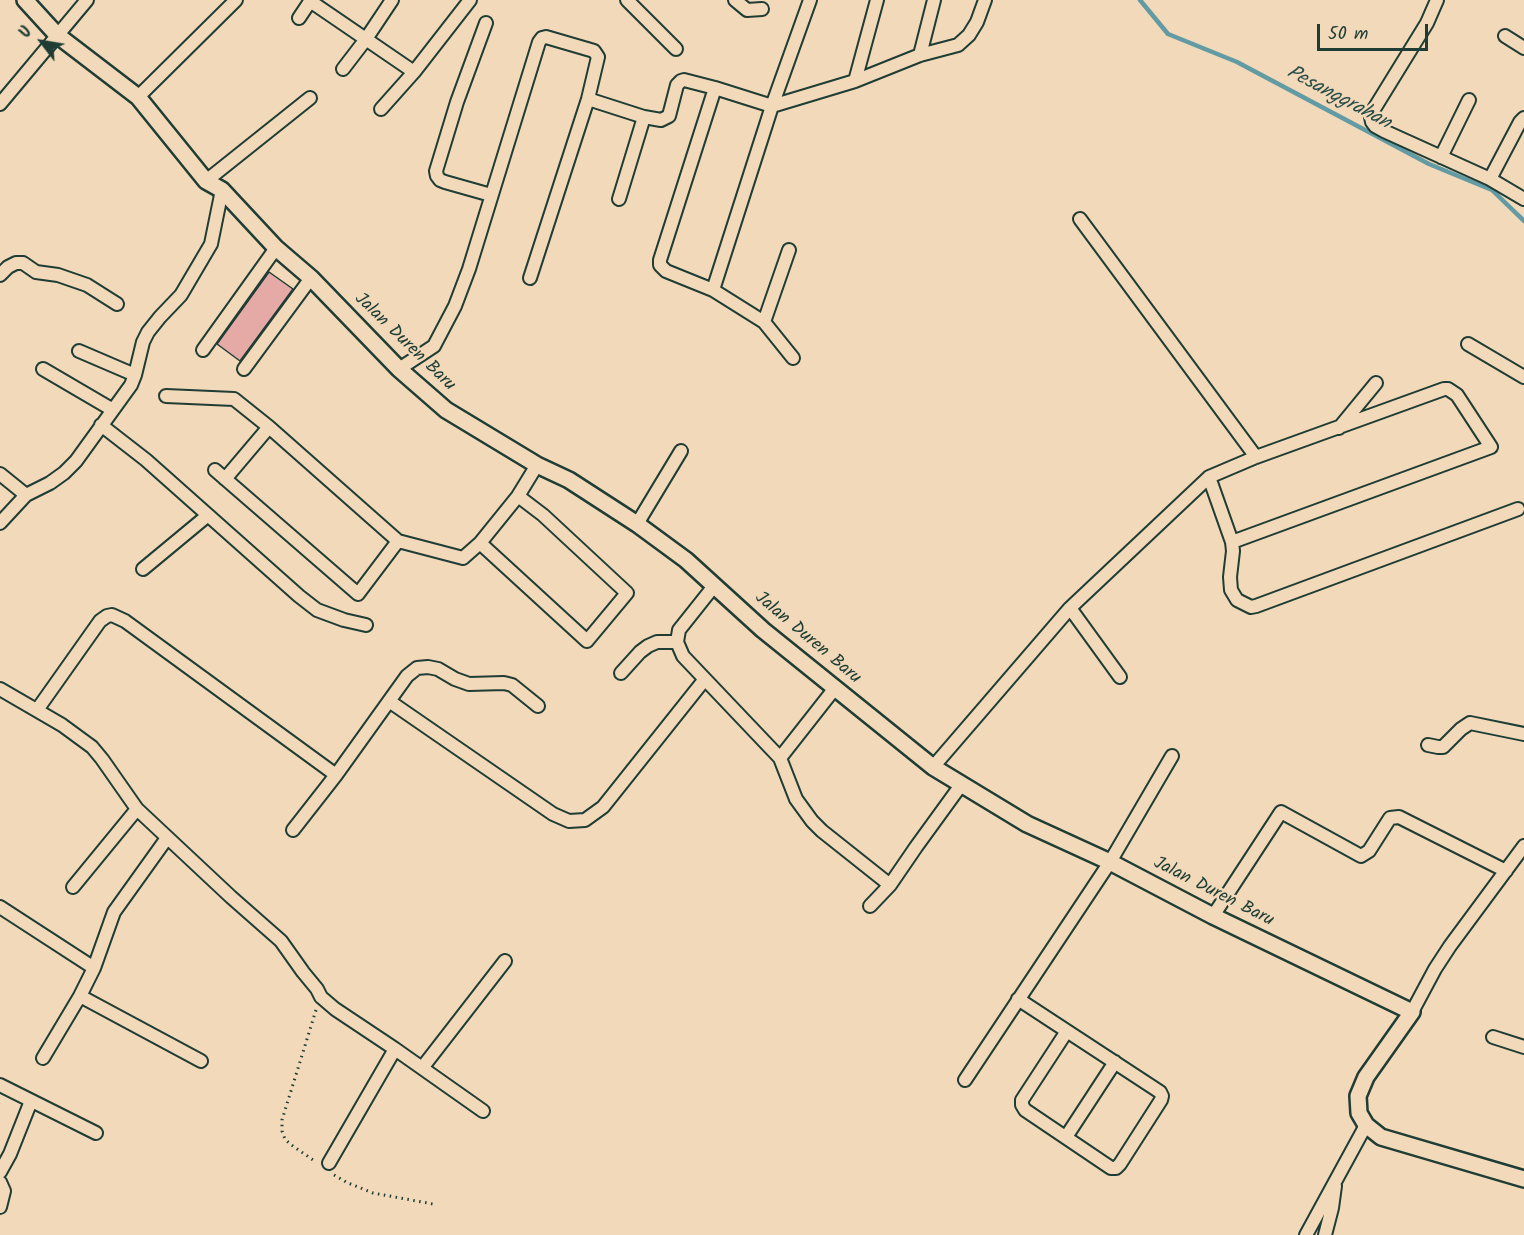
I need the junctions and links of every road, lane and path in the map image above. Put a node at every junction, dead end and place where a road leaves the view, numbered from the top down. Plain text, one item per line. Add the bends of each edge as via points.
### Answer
1 (25, 0) edge
2 (87, 0) edge
3 (236, 0) edge
4 (392, 0) edge
5 (470, 0) edge
6 (627, 0) edge
7 (735, 0) edge
8 (810, 0) edge
9 (877, 0) edge
10 (934, 0) edge
11 (985, 0) edge
12 (1437, 0) edge
13 (311, 1) edge
14 (762, 9) dead end
15 (299, 18) dead end
16 (486, 23) dead end
17 (57, 34) junction
18 (1505, 36) dead end
19 (366, 39) junction
20 (1524, 48) edge
21 (676, 49) dead end
22 (920, 55) junction
23 (343, 69) dead end
24 (414, 72) junction
25 (855, 81) junction
26 (715, 88) junction
27 (138, 97) junction
28 (310, 98) dead end
29 (588, 99) junction
30 (1469, 100) dead end
31 (0, 104) edge
32 (772, 106) junction
33 (381, 109) dead end
34 (644, 117) junction
35 (1524, 118) edge
36 (1441, 157) junction
37 (1490, 179) junction
38 (206, 182) junction
39 (222, 190) junction
40 (491, 195) junction
41 (619, 199) dead end
42 (1524, 199) edge
43 (1080, 219) dead end
44 (276, 248) junction
45 (789, 250) dead end
46 (0, 275) edge
47 (311, 278) junction
48 (530, 278) dead end
49 (713, 290) junction
50 (117, 304) dead end
51 (764, 322) junction
52 (1468, 344) dead end
53 (80, 351) dead end
54 (203, 351) dead end
55 (793, 358) dead end
56 (44, 369) dead end
57 (244, 369) dead end
58 (399, 369) junction
59 (135, 375) junction
60 (1524, 377) edge
61 (1376, 383) dead end
62 (166, 396) dead end
63 (113, 410) junction
64 (101, 425) junction
65 (269, 427) junction
66 (1338, 429) junction
67 (681, 451) dead end
68 (1256, 457) junction
69 (537, 465) junction
70 (215, 470) dead end
71 (0, 474) edge
72 (1209, 477) junction
73 (225, 479) junction
74 (26, 495) junction
75 (518, 496) junction
76 (1518, 509) dead end
77 (207, 516) junction
78 (0, 523) edge
79 (637, 524) junction
80 (398, 541) junction
81 (1232, 542) junction
82 (480, 543) junction
83 (143, 569) dead end
84 (714, 586) junction
85 (1070, 608) junction
86 (366, 624) dead end
87 (677, 642) junction
88 (621, 673) dead end
89 (1120, 677) dead end
90 (705, 679) junction
91 (835, 688) junction
92 (0, 689) edge
93 (389, 701) junction
94 (538, 706) dead end
95 (37, 710) junction
96 (1524, 734) edge
97 (1428, 745) dead end
98 (1172, 756) dead end
99 (780, 758) junction
100 (933, 767) junction
101 (336, 775) junction
102 (961, 785) junction
103 (137, 808) junction
104 (293, 830) dead end
105 (167, 837) junction
106 (1524, 846) edge
107 (1110, 862) junction
108 (1506, 871) junction
109 (890, 885) junction
110 (73, 887) dead end
111 (870, 906) dead end
112 (0, 908) edge
113 (1213, 916) junction
114 (505, 961) dead end
115 (94, 968) junction
116 (80, 996) junction
117 (321, 997) junction
118 (1018, 999) junction
119 (1412, 1012) junction
120 (1067, 1031) junction
121 (1493, 1038) dead end
122 (1524, 1047) edge
123 (395, 1049) junction
124 (43, 1058) dead end
125 (201, 1062) dead end
126 (1115, 1062) junction
127 (422, 1068) junction
128 (965, 1080) dead end
129 (0, 1085) edge
130 (31, 1101) junction
131 (483, 1111) dead end
132 (1366, 1125) junction
133 (96, 1133) dead end
134 (1066, 1137) junction
135 (325, 1166) junction
136 (0, 1172) edge
137 (1524, 1179) edge
138 (1335, 1180) junction
139 (0, 1182) edge
140 (433, 1204) dead end
141 (0, 1207) edge
142 (1306, 1235) edge
143 (1325, 1235) edge

1 - 17 street, Jalan Duren Baru
2 - 17 street
3 - 27 street
4 - 19 street
5 - 24 street
6 - 21 street
7 - 14 street via 747,9
8 - 32 street
9 - 25 street
10 - 22 street
11 - 22 street via 977,22 958,45
12 - 36 street via 1371,117 1375,126
13 - 15 street
13 - 19 street
16 - 40 street via 436,171 440,180
17 - 27 street, Jalan Duren Baru
17 - 31 street
18 - 20 street
19 - 23 street
19 - 24 street
22 - 25 street
24 - 33 street
25 - 32 street
26 - 32 street
26 - 34 street via 681,81 666,118
26 - 49 street via 660,260 666,271
27 - 38 street, Jalan Duren Baru
28 - 38 street
29 - 34 street
29 - 40 street via 597,54 542,38
29 - 48 street
30 - 36 street
32 - 49 street
34 - 41 street
35 - 37 street
36 - 37 street
37 - 42 street
38 - 39 street, Jalan Duren Baru
39 - 44 street, Jalan Duren Baru
39 - 59 street via 211,244 181,295 148,332
40 - 58 street via 469,269 447,324 434,346
43 - 68 street
44 - 47 street, Jalan Duren Baru
44 - 54 street
45 - 51 street
46 - 50 street via 16,262 23,263 36,272 87,285
47 - 57 street
47 - 58 street, Jalan Duren Baru
49 - 51 street
51 - 55 street
52 - 60 street
53 - 59 street
56 - 63 street
58 - 69 street, Jalan Duren Baru via 446,410
59 - 63 street
61 - 66 street
62 - 65 street via 234,399
63 - 64 street
64 - 74 street via 64,473
64 - 77 street
65 - 73 street
65 - 80 street
66 - 68 street
66 - 81 street via 1448,389 1457,395 1491,447
67 - 79 street
68 - 72 street
69 - 75 street
69 - 79 street, Jalan Duren Baru via 569,480
70 - 73 street
71 - 74 street
72 - 81 street
72 - 85 street
73 - 80 street via 358,594
74 - 78 street
75 - 82 street
75 - 82 street via 627,593 587,641
76 - 81 street via 1251,607 1233,596 1231,590
77 - 83 street
77 - 86 street via 317,610
79 - 84 street, Jalan Duren Baru
80 - 82 street via 463,558
84 - 87 street via 679,630
84 - 91 street, Jalan Duren Baru
85 - 89 street
85 - 100 street
87 - 88 street via 648,646
87 - 90 street via 683,656
90 - 93 street via 603,807 585,819 569,822
90 - 99 street
91 - 99 street
91 - 100 street, Jalan Duren Baru
92 - 95 street
93 - 94 street via 417,668 428,667 469,684 512,685
93 - 101 street
95 - 101 street via 100,621 112,615
95 - 103 street via 92,747
96 - 97 street via 1470,723 1443,747
98 - 107 street
99 - 109 street via 796,800 812,822
100 - 102 street, Jalan Duren Baru
101 - 104 street
102 - 107 street, Jalan Duren Baru via 1027,824
102 - 109 street
103 - 105 street
103 - 110 street
105 - 115 street via 114,912
105 - 117 street via 281,941
106 - 108 street
107 - 113 street, Jalan Duren Baru
107 - 118 street
108 - 113 street via 1399,817 1390,818 1369,851 1361,856 1281,812
108 - 119 street via 1442,958
109 - 111 street
112 - 115 street
113 - 119 street, Jalan Duren Baru
114 - 127 street
115 - 116 street
116 - 124 street
116 - 125 street
117 - 123 street
117 - 135 path via 282,1120 282,1131 290,1144
118 - 120 street
118 - 128 street
119 - 132 street via 1366,1077 1358,1096 1359,1113
120 - 126 street
120 - 134 street via 1022,1100 1025,1110
121 - 122 street
123 - 127 street
123 - 135 street
126 - 134 street
126 - 134 street via 1162,1096 1120,1164 1111,1167
127 - 131 street
129 - 130 street
130 - 133 street
130 - 136 street
132 - 137 street via 1381,1137
132 - 138 street
135 - 140 path via 348,1183 373,1193
138 - 142 street
138 - 143 street
139 - 141 street via 4,1191

